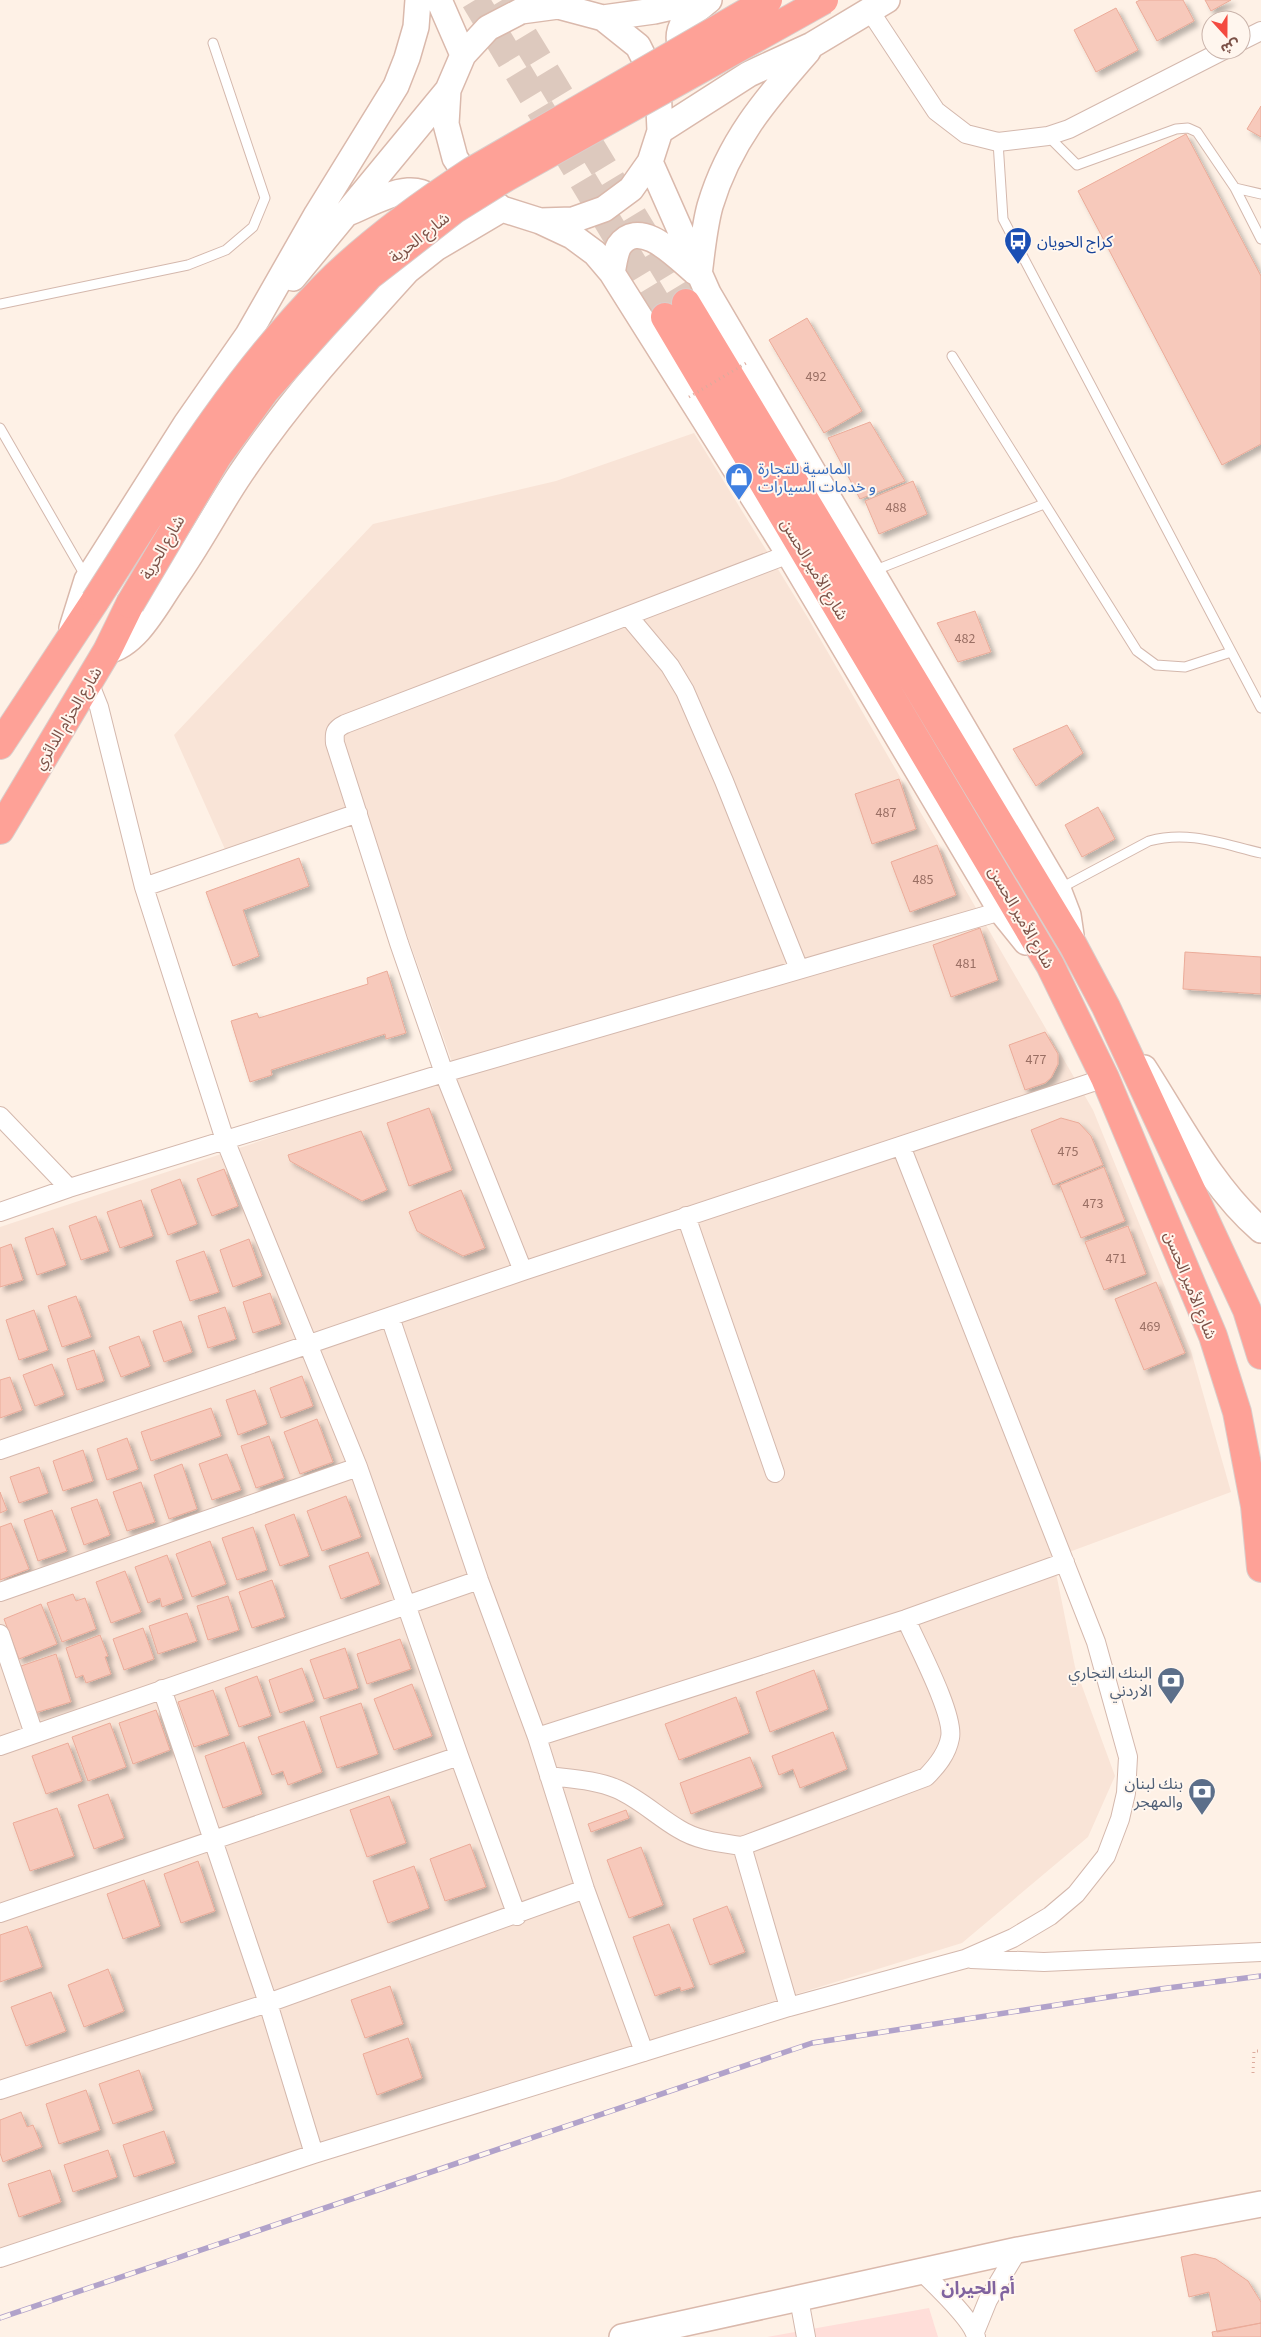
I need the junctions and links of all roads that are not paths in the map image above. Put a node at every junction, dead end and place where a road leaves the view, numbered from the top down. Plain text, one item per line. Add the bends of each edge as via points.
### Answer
1 (418, 0) edge
2 (439, 0) edge
3 (702, 0) edge
4 (708, 0) edge
5 (768, 0) edge
6 (824, 0) edge
7 (555, 3) edge
8 (879, 5) edge
9 (604, 18) junction
10 (213, 43) dead end
11 (812, 46) junction
12 (463, 55) junction
13 (1204, 60) edge
14 (749, 74) junction
15 (448, 90) junction
16 (660, 131) junction
17 (1048, 136) junction
18 (998, 142) junction
19 (650, 162) junction
20 (1236, 188) junction
21 (1261, 194) edge
22 (502, 209) junction
23 (347, 213) junction
24 (540, 221) junction
25 (1261, 238) edge
26 (436, 248) junction
27 (612, 273) junction
28 (699, 275) junction
29 (0, 304) edge
30 (248, 335) junction
31 (952, 356) dead end
32 (0, 428) edge
33 (1044, 504) junction
34 (789, 554) junction
35 (872, 571) junction
36 (91, 590) junction
37 (130, 604) joint
38 (629, 617) junction
39 (107, 652) junction
40 (1231, 652) junction
41 (89, 682) junction
42 (1261, 708) edge
43 (0, 746) edge
44 (358, 813) junction
45 (0, 830) edge
46 (1261, 854) edge
47 (144, 887) junction
48 (1058, 889) junction
49 (1000, 911) junction
50 (1073, 944) junction
51 (1050, 965) junction
52 (799, 969) junction
53 (1106, 1007) junction
54 (444, 1073) junction
55 (1105, 1078) junction
56 (0, 1116) edge
57 (225, 1140) junction
58 (901, 1146) junction
59 (69, 1188) junction
60 (0, 1212) edge
61 (686, 1216) junction
62 (1261, 1230) edge
63 (523, 1270) junction
64 (390, 1317) junction
65 (310, 1344) junction
66 (1261, 1355) edge
67 (0, 1450) edge
68 (358, 1467) junction
69 (776, 1473) dead end
70 (1065, 1562) junction
71 (1261, 1568) edge
72 (479, 1580) junction
73 (0, 1592) edge
74 (407, 1604) junction
75 (906, 1619) junction
76 (0, 1634) edge
77 (162, 1689) junction
78 (34, 1734) junction
79 (537, 1737) junction
80 (0, 1746) edge
81 (458, 1756) junction
82 (549, 1776) junction
83 (214, 1839) junction
84 (742, 1846) junction
85 (585, 1889) junction
86 (0, 1912) edge
87 (517, 1916) junction
88 (1261, 1952) edge
89 (965, 1959) junction
90 (268, 2004) junction
91 (789, 2007) junction
92 (644, 2052) junction
93 (0, 2090) edge
94 (314, 2154) junction
95 (1261, 2204) edge
96 (1018, 2250) junction
97 (0, 2258) edge
98 (922, 2272) junction
99 (799, 2299) junction
100 (976, 2335) edge
101 (622, 2337) edge
102 (806, 2337) edge

1 - 30 main road via 416,27 396,86 317,214
2 - 12 main road
3 - 9 main road
4 - 14 main road via 682,24 678,33 684,56 702,73 714,77
5 - 36 highway, شارع الحرية, bridge via 472,171 360,253 324,287 252,369
6 - 37 highway, شارع الحرية, bridge via 504,178 455,209 369,276 265,391 217,456
7 - 9 main road
7 - 12 main road via 521,11 488,28
8 - 11 main road
8 - 18 street via 936,111 966,134
9 - 16 main road via 638,46 658,86
10 - 29 lane via 265,198 252,227 226,250 188,265
11 - 14 main road
11 - 28 main road via 761,104 739,138 710,208
12 - 15 main road
13 - 17 street via 1069,129
14 - 16 main road
15 - 22 main road via 446,124 455,158 474,187
15 - 23 main road
16 - 19 main road
17 - 18 street
17 - 20 lane via 1077,165 1176,129 1188,128 1197,132
18 - 40 lane via 1003,219
19 - 24 main road via 631,189 604,209 573,220
19 - 28 main road
20 - 21 lane
20 - 25 lane
22 - 24 main road
22 - 26 main road
23 - 26 main road via 411,189 424,191 438,203 443,216
23 - 30 main road
24 - 27 main road via 572,236 595,252
26 - 39 main road via 407,271 317,371 241,473 193,553 140,627 120,648
27 - 28 main road via 619,246 630,237 640,235 655,240
27 - 34 main road
28 - 35 main road
30 - 36 main road via 186,424
31 - 33 lane
32 - 36 lane
33 - 35 lane
33 - 40 lane via 1137,650 1156,665 1185,667
34 - 38 street
34 - 49 main road
35 - 48 main road
36 - 43 highway via 60,657
37 - 39 highway, شارع الحزام الدائري
38 - 44 street via 337,728 335,743
38 - 52 street via 670,666 685,691
39 - 41 highway, شارع الحزام الدائري
40 - 42 lane
41 - 45 highway, شارع الحزام الدائري
41 - 47 street via 99,707
44 - 47 street
44 - 54 street
46 - 48 lane via 1190,836 1162,838 1149,841
47 - 57 street
48 - 50 main road via 1068,915
49 - 51 main road
49 - 52 street
50 - 51 highway, شارع الأمير الحسن via 676,310
50 - 53 highway, شارع الأمير الحسن
51 - 55 highway, شارع الأمير الحسن
52 - 54 street
53 - 62 main road via 1210,1170 1235,1205
53 - 66 highway, شارع الأمير الحسن via 1247,1310
54 - 57 street
54 - 63 street
55 - 58 street
55 - 71 highway, شارع الأمير الحسن via 1213,1336 1237,1412 1255,1506
56 - 59 street
57 - 59 street
57 - 65 street
58 - 61 street
58 - 70 street
59 - 60 street
61 - 63 street
61 - 69 street
63 - 64 street
64 - 65 street
64 - 72 street
65 - 67 street
65 - 68 street
68 - 73 street
68 - 74 street
70 - 75 street
70 - 89 street via 1096,1642 1128,1756 1126,1793 1120,1819 1106,1856 1076,1894 1050,1916 1013,1938
72 - 74 street
72 - 79 street
74 - 77 street
74 - 81 street
75 - 79 street
75 - 84 street via 949,1718 950,1737 938,1765 926,1777
76 - 78 street
77 - 78 street
77 - 83 street
78 - 80 street
79 - 82 street
81 - 83 street
81 - 87 street
82 - 84 street via 617,1789 680,1830 711,1842
82 - 85 street
83 - 86 street
83 - 90 street
84 - 91 street
85 - 87 street
85 - 92 street
87 - 90 street
88 - 89 street via 1044,1962
89 - 91 street
90 - 93 street
90 - 94 street
91 - 92 street
92 - 94 street
94 - 97 street
95 - 96 main road
96 - 98 main road
96 - 100 street via 988,2300
98 - 99 main road
98 - 100 street via 960,2312
99 - 101 main road
99 - 102 street

